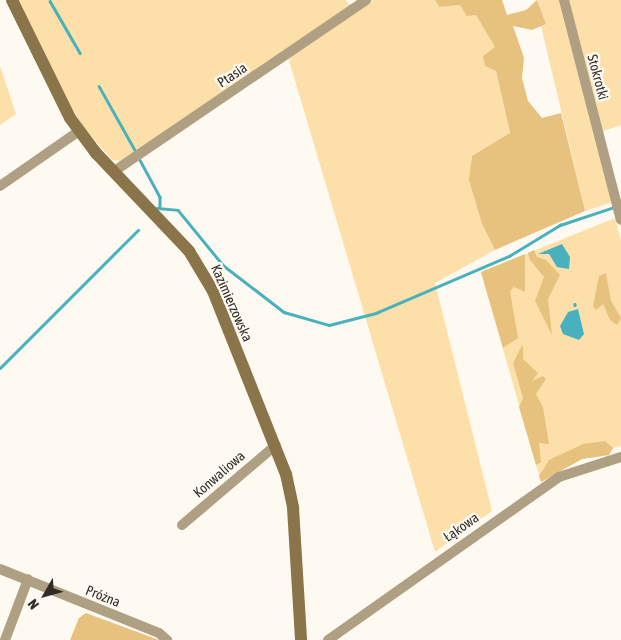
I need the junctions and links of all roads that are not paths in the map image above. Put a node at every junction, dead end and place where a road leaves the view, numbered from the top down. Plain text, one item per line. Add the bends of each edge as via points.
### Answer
1 (12, 0) edge
2 (366, 0) edge
3 (564, 0) edge
4 (79, 131) junction
5 (113, 172) junction
6 (0, 186) edge
7 (621, 220) edge
8 (276, 446) junction
9 (621, 457) edge
10 (182, 525) dead end
11 (0, 569) edge
12 (28, 580) junction
13 (5, 640) edge
14 (166, 640) edge
15 (301, 640) edge
16 (328, 640) edge

1 - 4 street, Kazimierzowska via 55,91
2 - 5 street, Ptasia
3 - 7 street, Stokrotki
4 - 5 street, Kazimierzowska
4 - 6 street
5 - 8 street, Kazimierzowska via 189,251 204,274
8 - 10 street, Konwaliowa
8 - 15 street, Kazimierzowska via 293,508
9 - 16 street, Łąkowa via 559,477
11 - 12 street, Próżna
12 - 13 street
12 - 14 street, Próżna via 159,633

